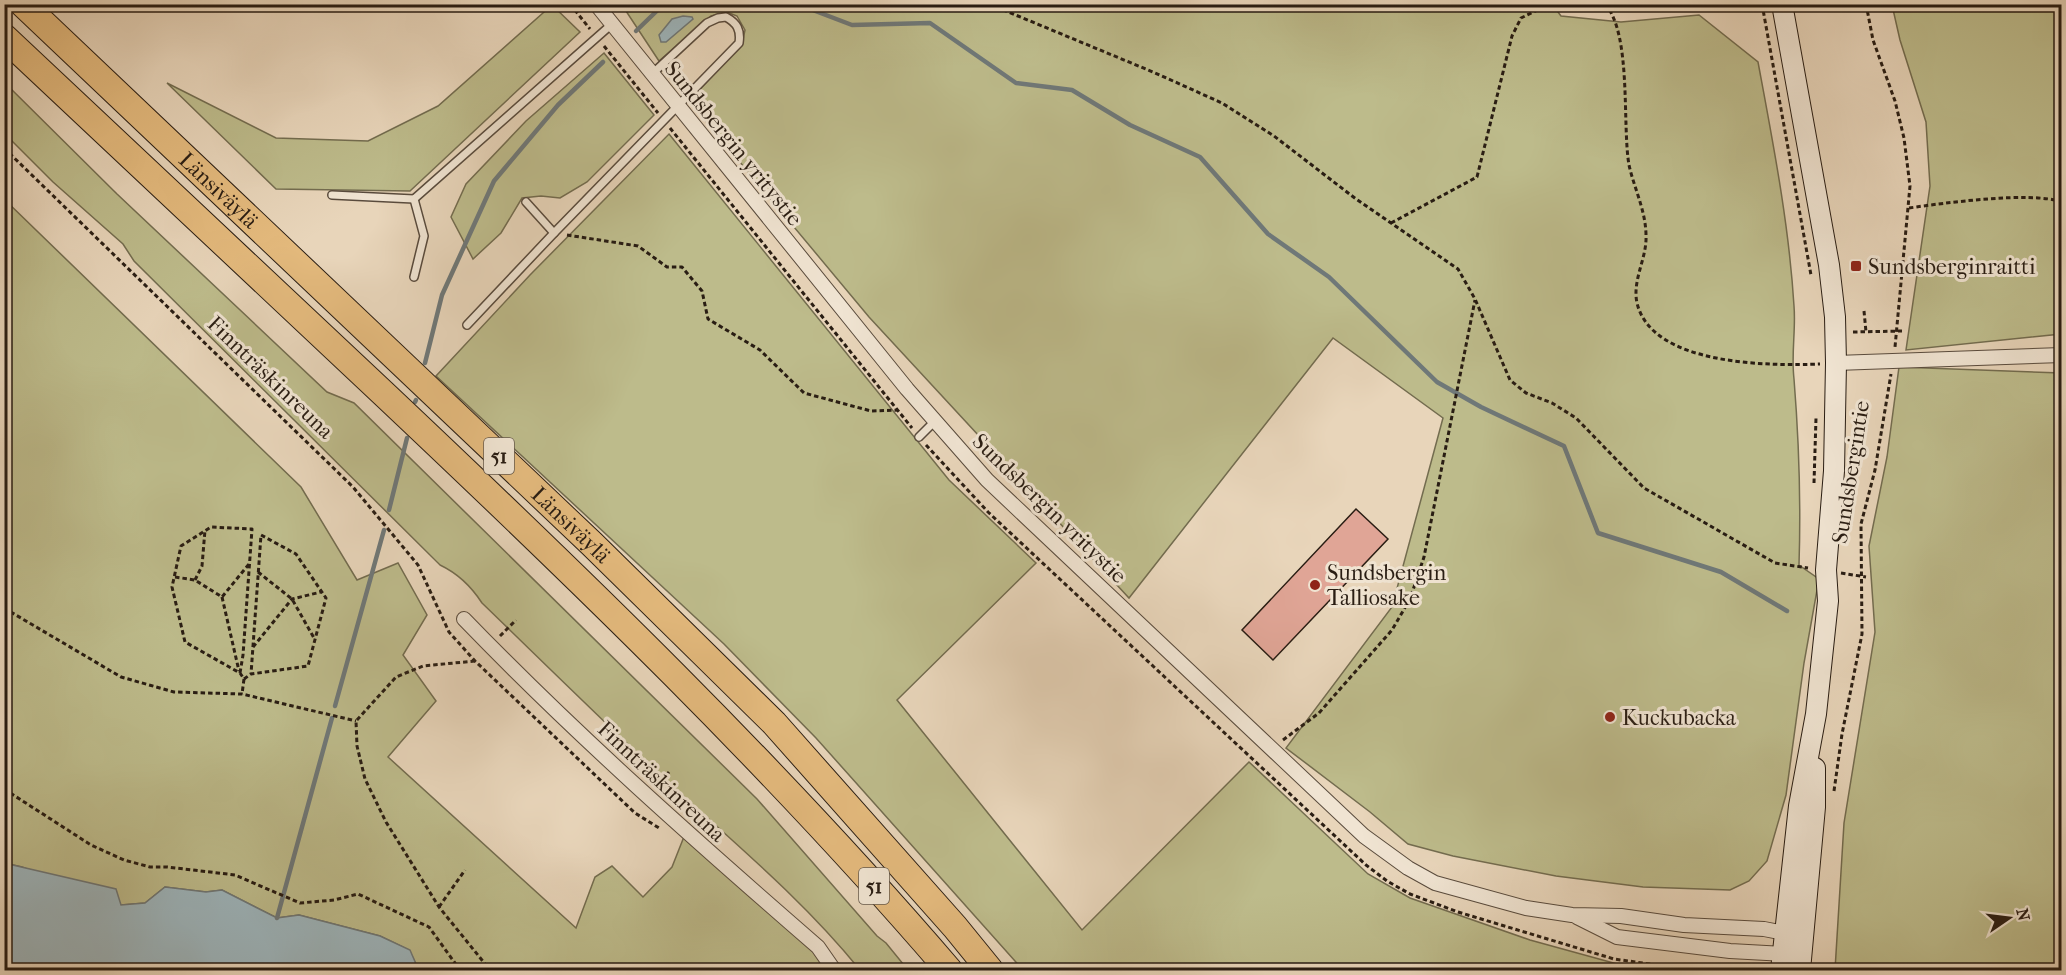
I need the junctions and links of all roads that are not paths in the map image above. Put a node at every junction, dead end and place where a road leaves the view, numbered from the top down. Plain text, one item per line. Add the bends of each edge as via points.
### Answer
1 (22, 4) edge
2 (596, 4) edge
3 (1782, 4) edge
4 (1794, 4) edge
5 (612, 24) junction
6 (4, 37) edge
7 (652, 74) junction
8 (677, 106) junction
9 (332, 195) dead end
10 (414, 199) junction
11 (526, 202) dead end
12 (554, 233) junction
13 (414, 277) dead end
14 (467, 325) dead end
15 (2061, 355) edge
16 (1829, 363) junction
17 (935, 422) junction
18 (919, 436) dead end
19 (464, 619) dead end
20 (1816, 714) junction
21 (1572, 915) junction
22 (955, 927) junction
23 (1785, 933) junction
24 (1802, 949) junction
25 (1782, 962) edge
26 (834, 970) edge
27 (947, 970) edge
28 (990, 970) edge
29 (1001, 970) edge
30 (1800, 970) edge

1 - 22 highway, Länsiväylä / 51 via 592,544 765,715
2 - 5 street, Sundsbergin yritystie
3 - 16 main road, Sundsbergintie via 1829,266 1835,317
4 - 16 main road, Sundsbergintie via 1841,268
5 - 7 street, Sundsbergin yritystie
5 - 10 lane
6 - 27 highway, Länsiväylä / 51 via 558,559 741,743 924,940
7 - 8 street, Sundsbergin yritystie
7 - 8 lane via 707,24 726,17 738,26 739,43
8 - 12 lane
8 - 17 street, Sundsbergin yritystie
9 - 10 lane
10 - 13 lane via 424,236
11 - 12 lane
12 - 14 lane
15 - 16 street
16 - 20 main road, Sundsbergintie via 1834,471 1828,601
17 - 18 lane
17 - 21 street, Sundsbergin yritystie via 1047,538 1364,836 1435,883
19 - 26 street, Finnträskinreuna via 661,811 818,947
20 - 23 main road, Sundsbergintie via 1799,806
20 - 24 main road, Sundsbergintie via 1815,807
21 - 23 street, Sundsbergin yritystie via 1621,916
21 - 25 street, Sundsbergin yritystie via 1617,937
22 - 28 highway, Länsiväylä / 51
22 - 29 highway
23 - 24 street
23 - 25 main road, Sundsbergintie
24 - 25 street, Sundsbergin yritystie
24 - 30 main road, Sundsbergintie

